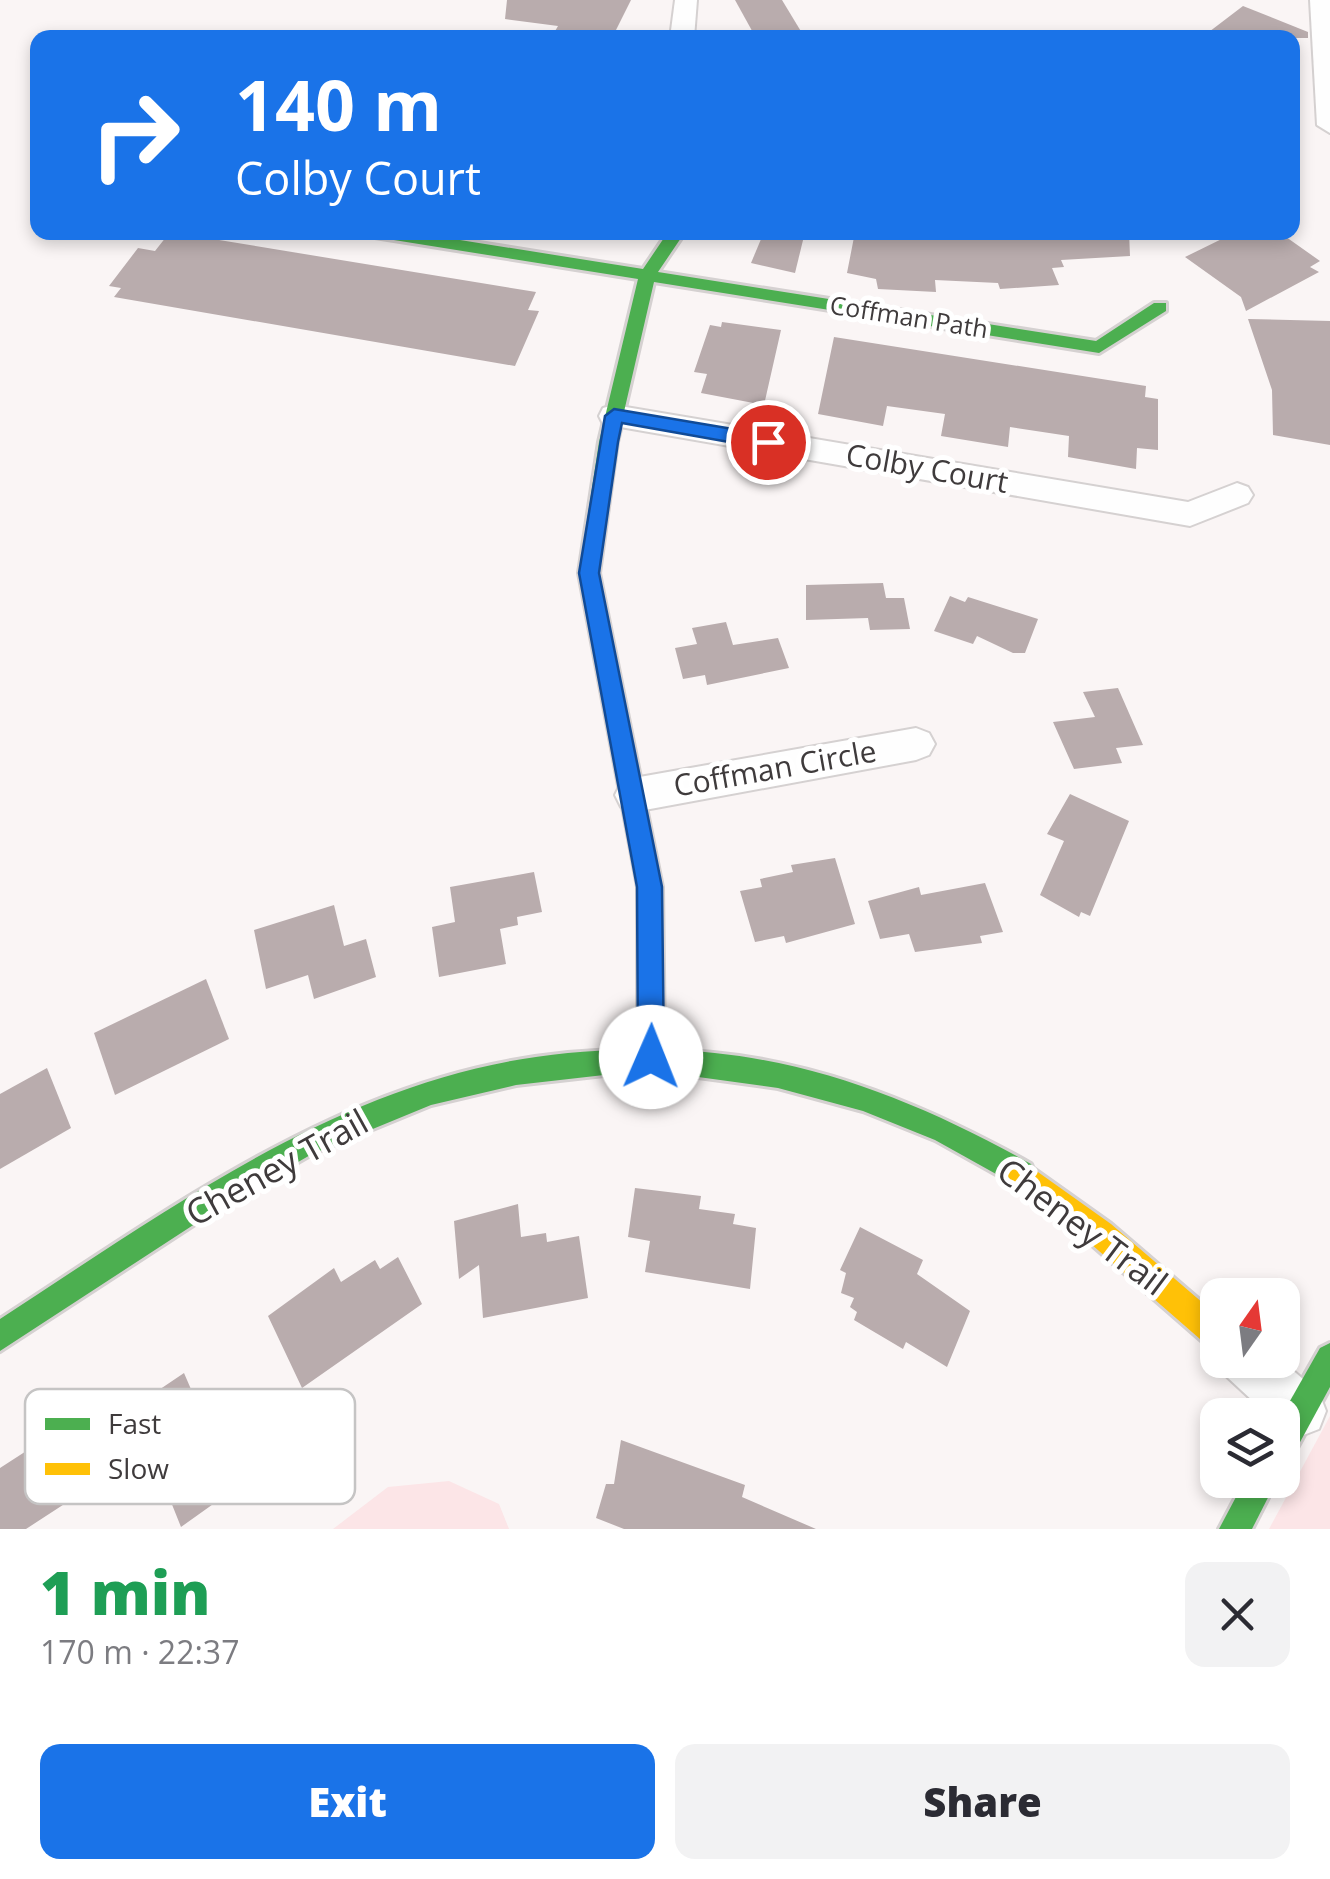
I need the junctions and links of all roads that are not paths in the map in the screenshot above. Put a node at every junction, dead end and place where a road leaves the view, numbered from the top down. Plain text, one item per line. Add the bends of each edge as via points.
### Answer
1 (686, 0) edge
2 (1321, 0) edge
3 (683, 30) edge
4 (1330, 125) edge
5 (424, 240) edge
6 (671, 240) edge
7 (647, 276) junction
8 (1160, 307) dead end
9 (614, 416) junction
10 (1237, 495) dead end
11 (916, 744) dead end
12 (634, 795) junction
13 (651, 1057) junction
14 (1200, 1320) edge
15 (0, 1336) edge
16 (1330, 1358) edge
17 (1300, 1412) edge
18 (1252, 1498) edge
19 (1234, 1529) edge

1 - 3 street
2 - 4 street
5 - 7 street, Coffman Path
6 - 7 street
7 - 8 street, Coffman Path via 1099,347
7 - 9 street
9 - 10 street, Colby Court via 1190,514
9 - 12 street via 589,573
11 - 12 street, Coffman Circle
12 - 13 street via 650,887
13 - 14 street, Cheney Trail via 775,1072 909,1114 1042,1188
13 - 15 street, Cheney Trail via 547,1064 448,1087 350,1122 250,1177
16 - 17 street
18 - 19 street

